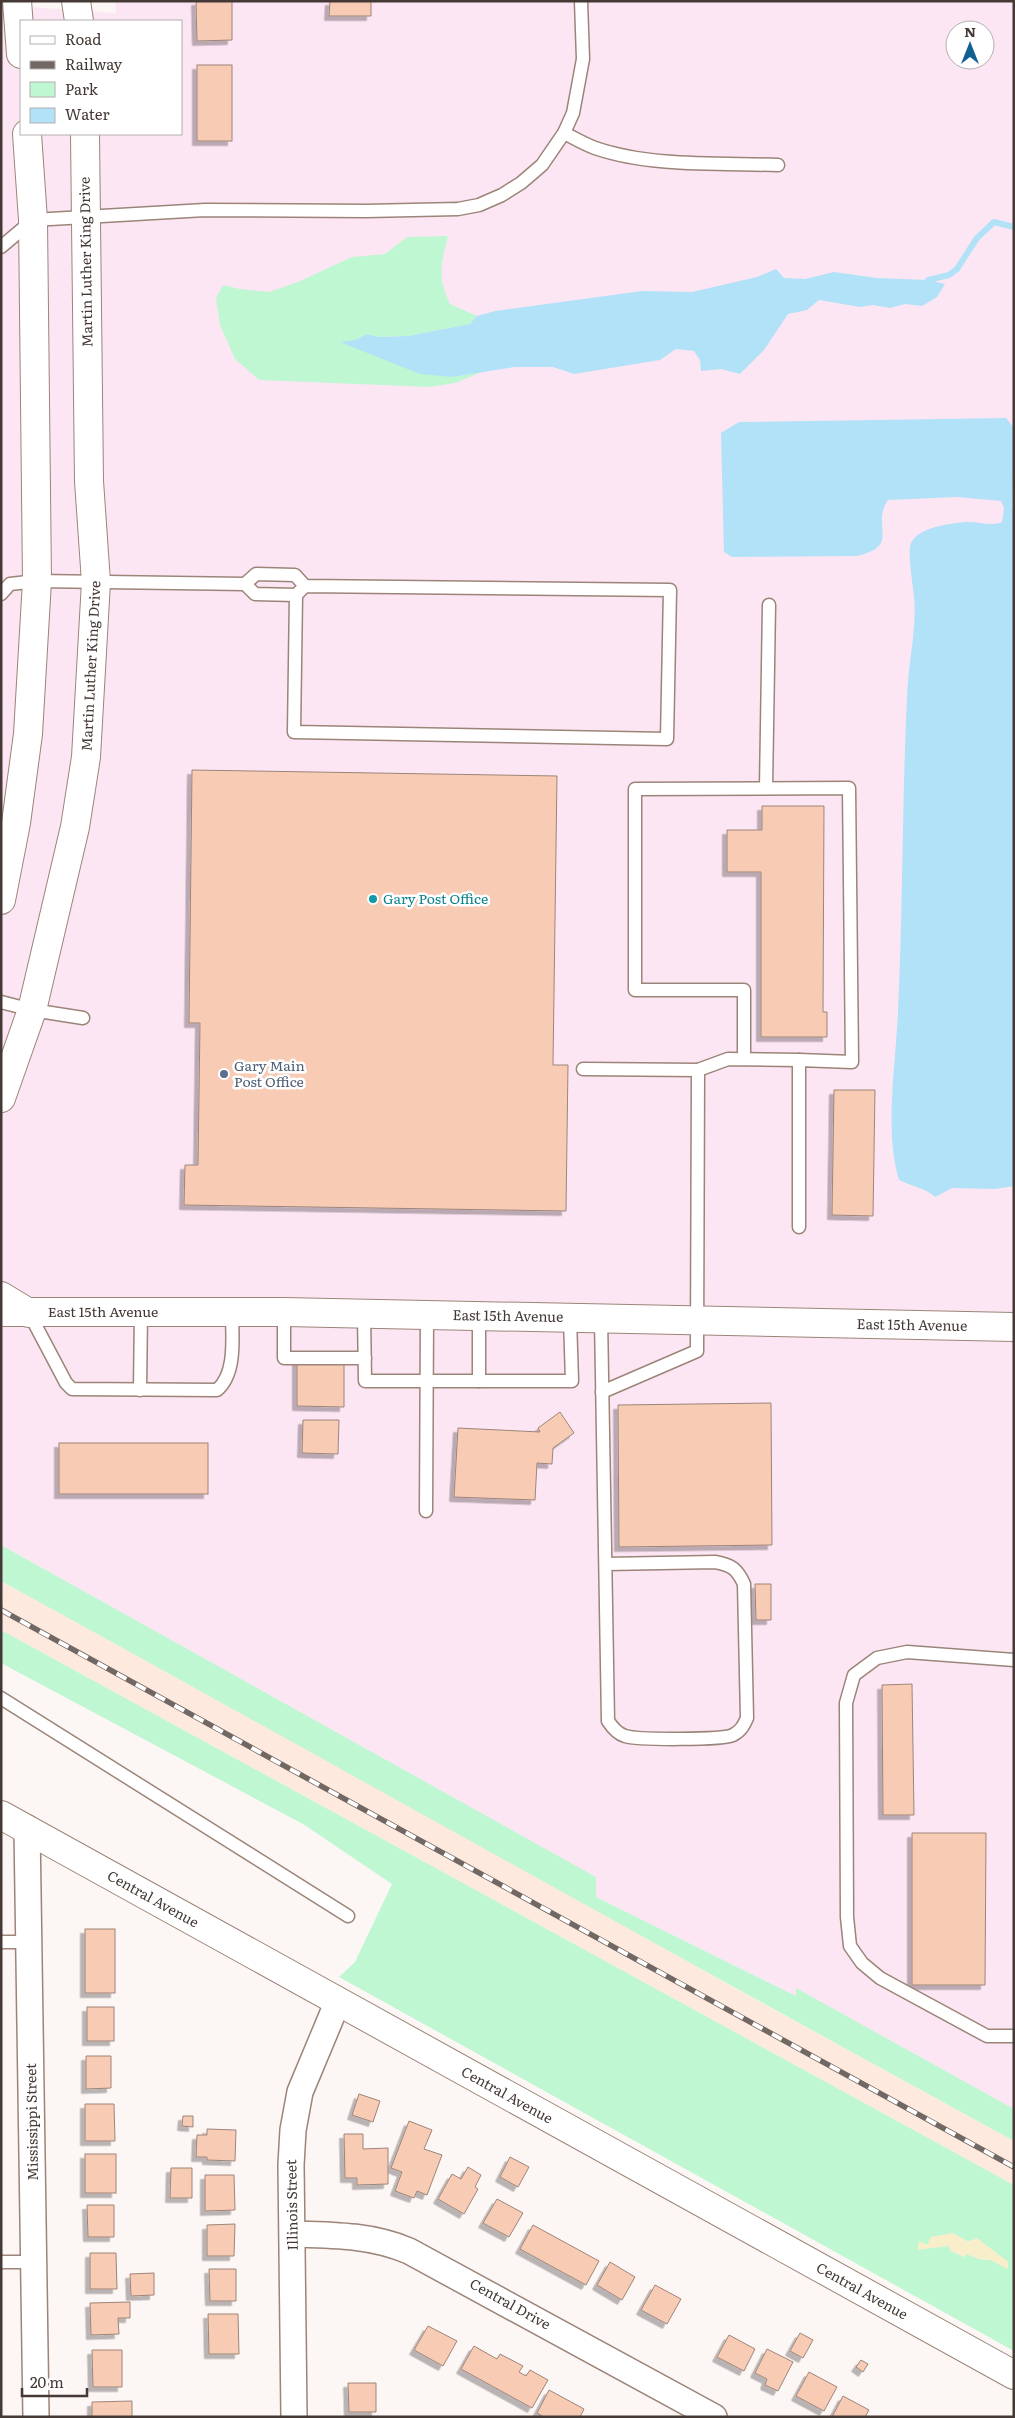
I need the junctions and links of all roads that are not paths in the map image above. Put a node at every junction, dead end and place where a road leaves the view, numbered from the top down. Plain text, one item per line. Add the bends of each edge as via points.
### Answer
1 (17, 1) edge
2 (76, 1) edge
3 (580, 1) edge
4 (79, 20) edge
5 (20, 41) edge
6 (564, 133) junction
7 (27, 135) edge
8 (84, 135) edge
9 (778, 165) dead end
10 (86, 217) junction
11 (33, 220) junction
12 (1, 247) edge
13 (37, 581) junction
14 (96, 582) junction
15 (245, 584) junction
16 (300, 590) junction
17 (1, 594) edge
18 (769, 605) dead end
19 (766, 788) junction
20 (1, 900) edge
21 (1, 1002) edge
22 (32, 1010) junction
23 (83, 1018) dead end
24 (744, 1059) junction
25 (799, 1060) junction
26 (583, 1069) dead end
27 (698, 1070) junction
28 (1, 1098) edge
29 (799, 1227) dead end
30 (1, 1296) edge
31 (1, 1312) edge
32 (30, 1312) junction
33 (141, 1312) junction
34 (232, 1312) junction
35 (284, 1312) junction
36 (364, 1314) junction
37 (426, 1315) junction
38 (479, 1316) junction
39 (570, 1318) junction
40 (601, 1318) junction
41 (697, 1320) junction
42 (1014, 1327) edge
43 (365, 1358) junction
44 (426, 1381) junction
45 (479, 1381) junction
46 (140, 1390) junction
47 (602, 1392) junction
48 (426, 1511) dead end
49 (606, 1564) junction
50 (1014, 1660) edge
51 (1, 1698) edge
52 (1, 1815) edge
53 (27, 1828) junction
54 (348, 1916) dead end
55 (1, 1942) edge
56 (29, 1942) junction
57 (338, 2001) junction
58 (1014, 2036) edge
59 (292, 2234) junction
60 (1, 2262) edge
61 (36, 2262) junction
62 (1014, 2375) edge
63 (36, 2417) edge
64 (294, 2417) edge
65 (714, 2417) edge

1 - 5 main road
2 - 4 main road
3 - 6 lane via 582,73
6 - 9 lane via 593,148 629,157
6 - 10 lane via 542,165 521,183 479,205 366,212 205,210
7 - 11 main road
8 - 10 main road, Martin Luther King Drive
10 - 11 lane
10 - 14 main road, Martin Luther King Drive via 89,481
11 - 12 lane
11 - 13 main road
13 - 14 lane
13 - 17 lane via 10,584
13 - 20 main road via 28,734
14 - 15 lane
14 - 22 main road, Martin Luther King Drive via 86,757 75,827
15 - 16 lane via 255,594
15 - 16 lane via 256,574 295,575
16 - 16 lane via 670,590 667,738 294,732
18 - 19 lane
19 - 24 lane via 635,789 635,990 744,990
19 - 25 lane via 849,788 852,1062
21 - 22 lane
22 - 23 lane
22 - 28 main road, Martin Luther King Drive
24 - 25 lane
24 - 27 lane via 728,1059
25 - 29 lane
26 - 27 lane
27 - 41 lane
30 - 32 main road
31 - 32 main road, East 15th Avenue
32 - 33 main road, East 15th Avenue
32 - 46 lane via 72,1389
33 - 34 main road, East 15th Avenue
33 - 46 lane
34 - 35 main road, East 15th Avenue
34 - 46 lane via 232,1354 223,1385 217,1390
35 - 36 main road, East 15th Avenue
35 - 43 lane via 284,1358
36 - 37 main road, East 15th Avenue
36 - 43 lane
37 - 38 main road, East 15th Avenue
37 - 44 lane
38 - 39 main road, East 15th Avenue
38 - 45 lane
39 - 40 main road, East 15th Avenue
39 - 45 lane via 572,1381
40 - 41 main road, East 15th Avenue
40 - 47 lane
41 - 42 main road, East 15th Avenue
41 - 47 lane via 697,1351
43 - 44 lane via 365,1381
44 - 45 lane
44 - 48 lane
47 - 49 lane
49 - 49 lane via 606,1702 608,1721 614,1729 624,1736 638,1738 716,1738 732,1736 742,1729 747,1718 744,1584 737,1569 715,1562
50 - 58 lane via 907,1652 877,1658 854,1675 846,1703 847,1917 850,1946 862,1963 880,1978 987,2036
51 - 54 lane
52 - 53 main road, Central Avenue
53 - 56 street, Mississippi Street
53 - 57 main road, Central Avenue
55 - 56 lane
56 - 61 street, Mississippi Street
57 - 59 street, Illinois Street via 303,2081 297,2104 292,2150
57 - 62 main road, Central Avenue
59 - 64 street, Illinois Street
59 - 65 street, Central Drive via 365,2238 409,2251
60 - 61 lane
61 - 63 street, Mississippi Street

